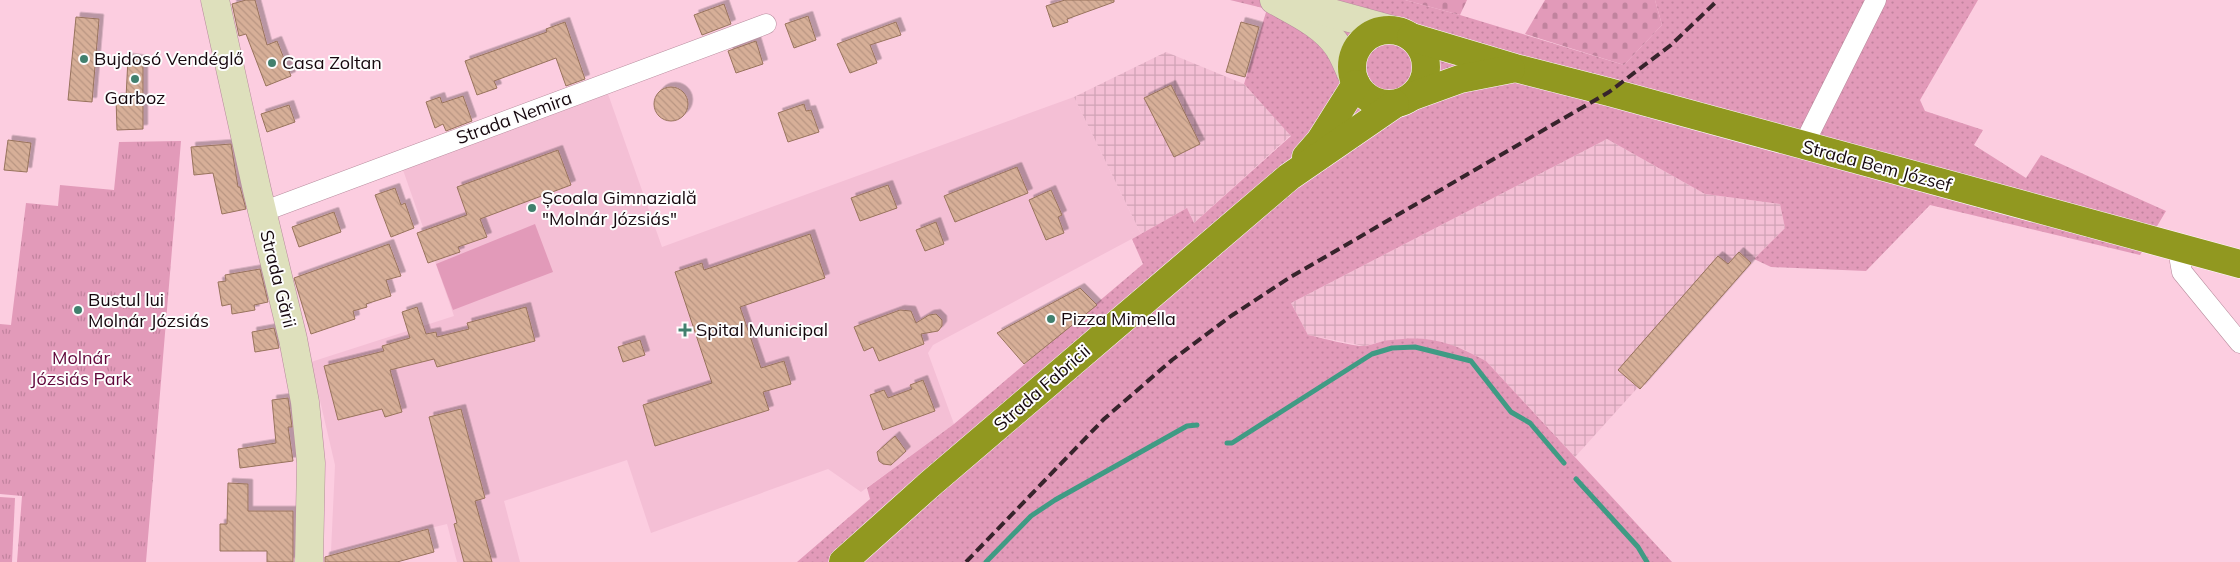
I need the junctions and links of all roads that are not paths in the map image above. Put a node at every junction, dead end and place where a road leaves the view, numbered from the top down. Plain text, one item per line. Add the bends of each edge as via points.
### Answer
1 (215, 0) edge
2 (1274, 0) edge
3 (1282, 0) edge
4 (1876, 0) edge
5 (766, 24) dead end
6 (1402, 33) junction
7 (1515, 68) junction
8 (1355, 82) junction
9 (1404, 100) junction
10 (1803, 146) junction
11 (1289, 176) junction
12 (262, 212) junction
13 (2181, 249) junction
14 (2240, 264) edge
15 (2240, 343) edge
16 (309, 562) edge
17 (843, 562) edge

1 - 12 main road, Strada Gării
2 - 8 main road via 1310,20 1329,36 1339,48
3 - 6 main road, Strada Bem József
4 - 10 street
5 - 12 street, Strada Nemira
6 - 7 highway, Strada Bem József
6 - 8 highway via 1371,34 1363,41 1352,60
6 - 9 highway via 1422,50 1427,66 1423,82
7 - 9 highway, Strada Bem József via 1460,79
7 - 10 highway, Strada Bem József
8 - 9 highway via 1370,99 1382,104
8 - 11 highway, Strada Fabricii via 1320,141
9 - 11 highway, Strada Fabricii
10 - 13 highway, Strada Bem József
11 - 17 highway, Strada Fabricii
12 - 16 main road, Strada Gării via 293,339 308,425 311,463
13 - 14 highway, Strada Bem József
13 - 15 street via 2182,272

